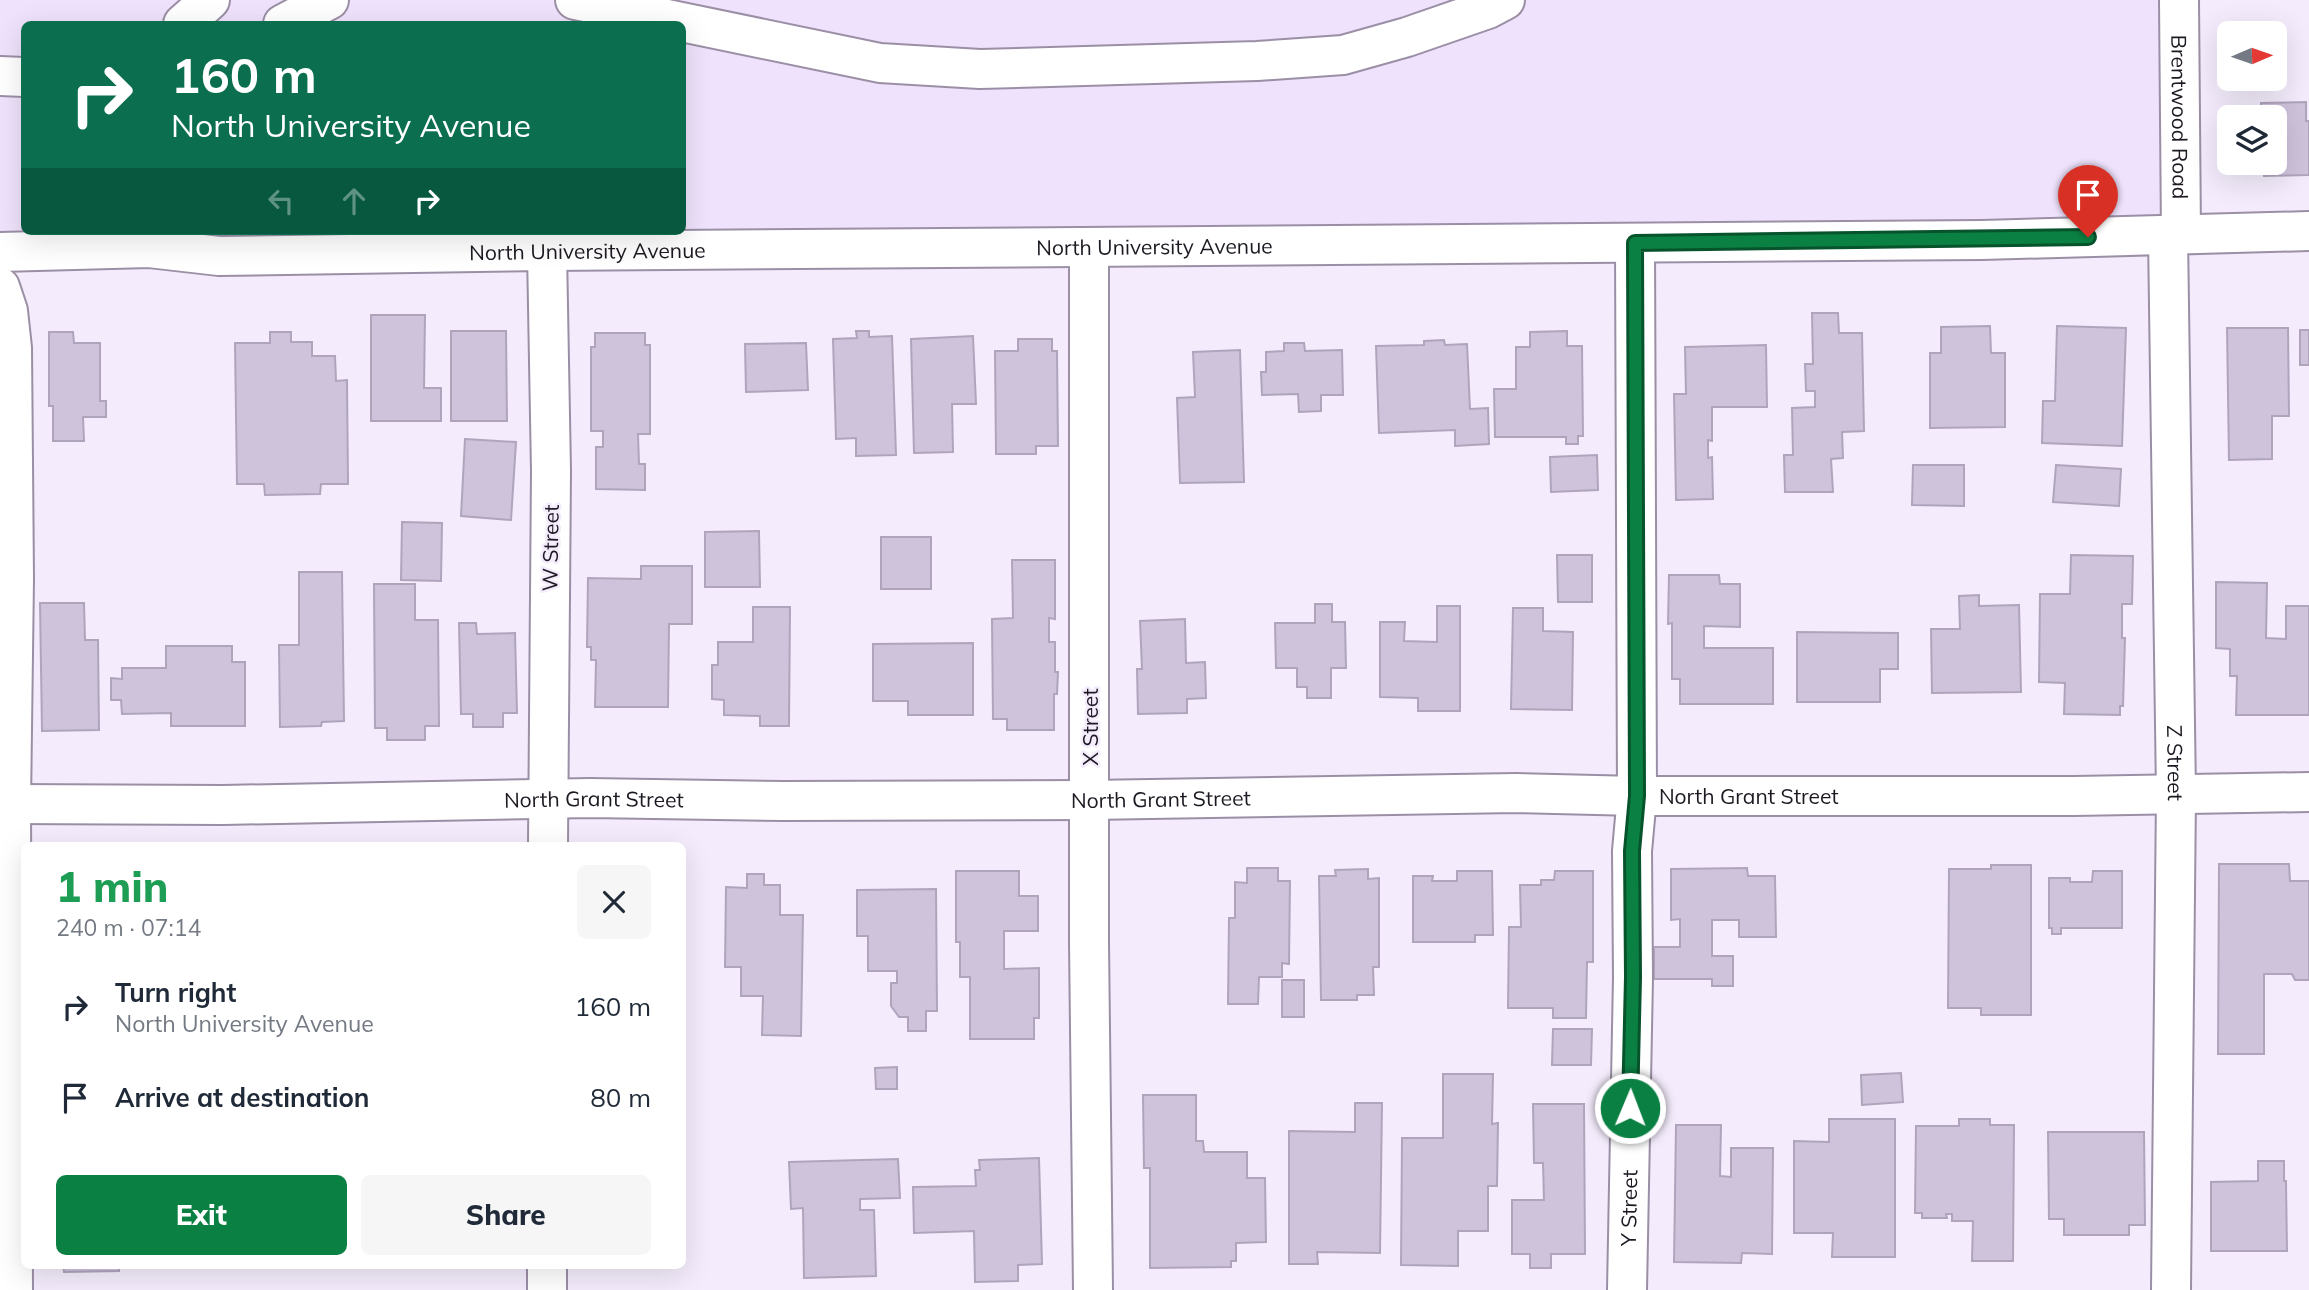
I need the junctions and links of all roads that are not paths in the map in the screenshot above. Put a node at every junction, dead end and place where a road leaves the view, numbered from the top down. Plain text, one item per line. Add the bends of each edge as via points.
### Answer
1 (210, 0) edge
2 (329, 0) edge
3 (575, 0) edge
4 (1505, 0) edge
5 (2179, 0) edge
6 (186, 21) edge
7 (289, 21) edge
8 (677, 21) edge
9 (686, 23) edge
10 (0, 76) edge
11 (21, 77) edge
12 (2309, 232) edge
13 (2174, 236) junction
14 (149, 240) edge
15 (1635, 243) junction
16 (1090, 247) junction
17 (547, 251) junction
18 (0, 252) edge
19 (0, 288) edge
20 (2309, 792) edge
21 (2176, 794) junction
22 (1637, 796) junction
23 (548, 800) junction
24 (1090, 800) junction
25 (11, 804) junction
26 (548, 842) edge
27 (547, 1269) edge
28 (13, 1290) edge
29 (547, 1290) edge
30 (1093, 1290) edge
31 (1627, 1290) edge
32 (2171, 1290) edge

1 - 6 street
2 - 7 street
3 - 8 street
4 - 9 street via 1407,37 1343,55 980,69 880,63
5 - 13 street, Brentwood Road
10 - 11 street
12 - 13 street, North University Avenue
13 - 15 street, North University Avenue
13 - 21 street, Z Street
14 - 17 street, North University Avenue via 219,256
14 - 18 street, North University Avenue
15 - 16 street, North University Avenue
15 - 22 street, Y Street
16 - 17 street, North University Avenue
16 - 24 street, X Street
17 - 23 street, W Street via 551,471
19 - 25 street via 12,348
20 - 21 street, North Grant Street
21 - 22 street, North Grant Street
21 - 32 street, Z Street
22 - 24 street, North Grant Street via 1516,793
22 - 31 street, Y Street via 1632,851
23 - 24 street, North Grant Street
23 - 25 street, North Grant Street
23 - 26 street, W Street
24 - 30 street, X Street
25 - 28 street
27 - 29 street

